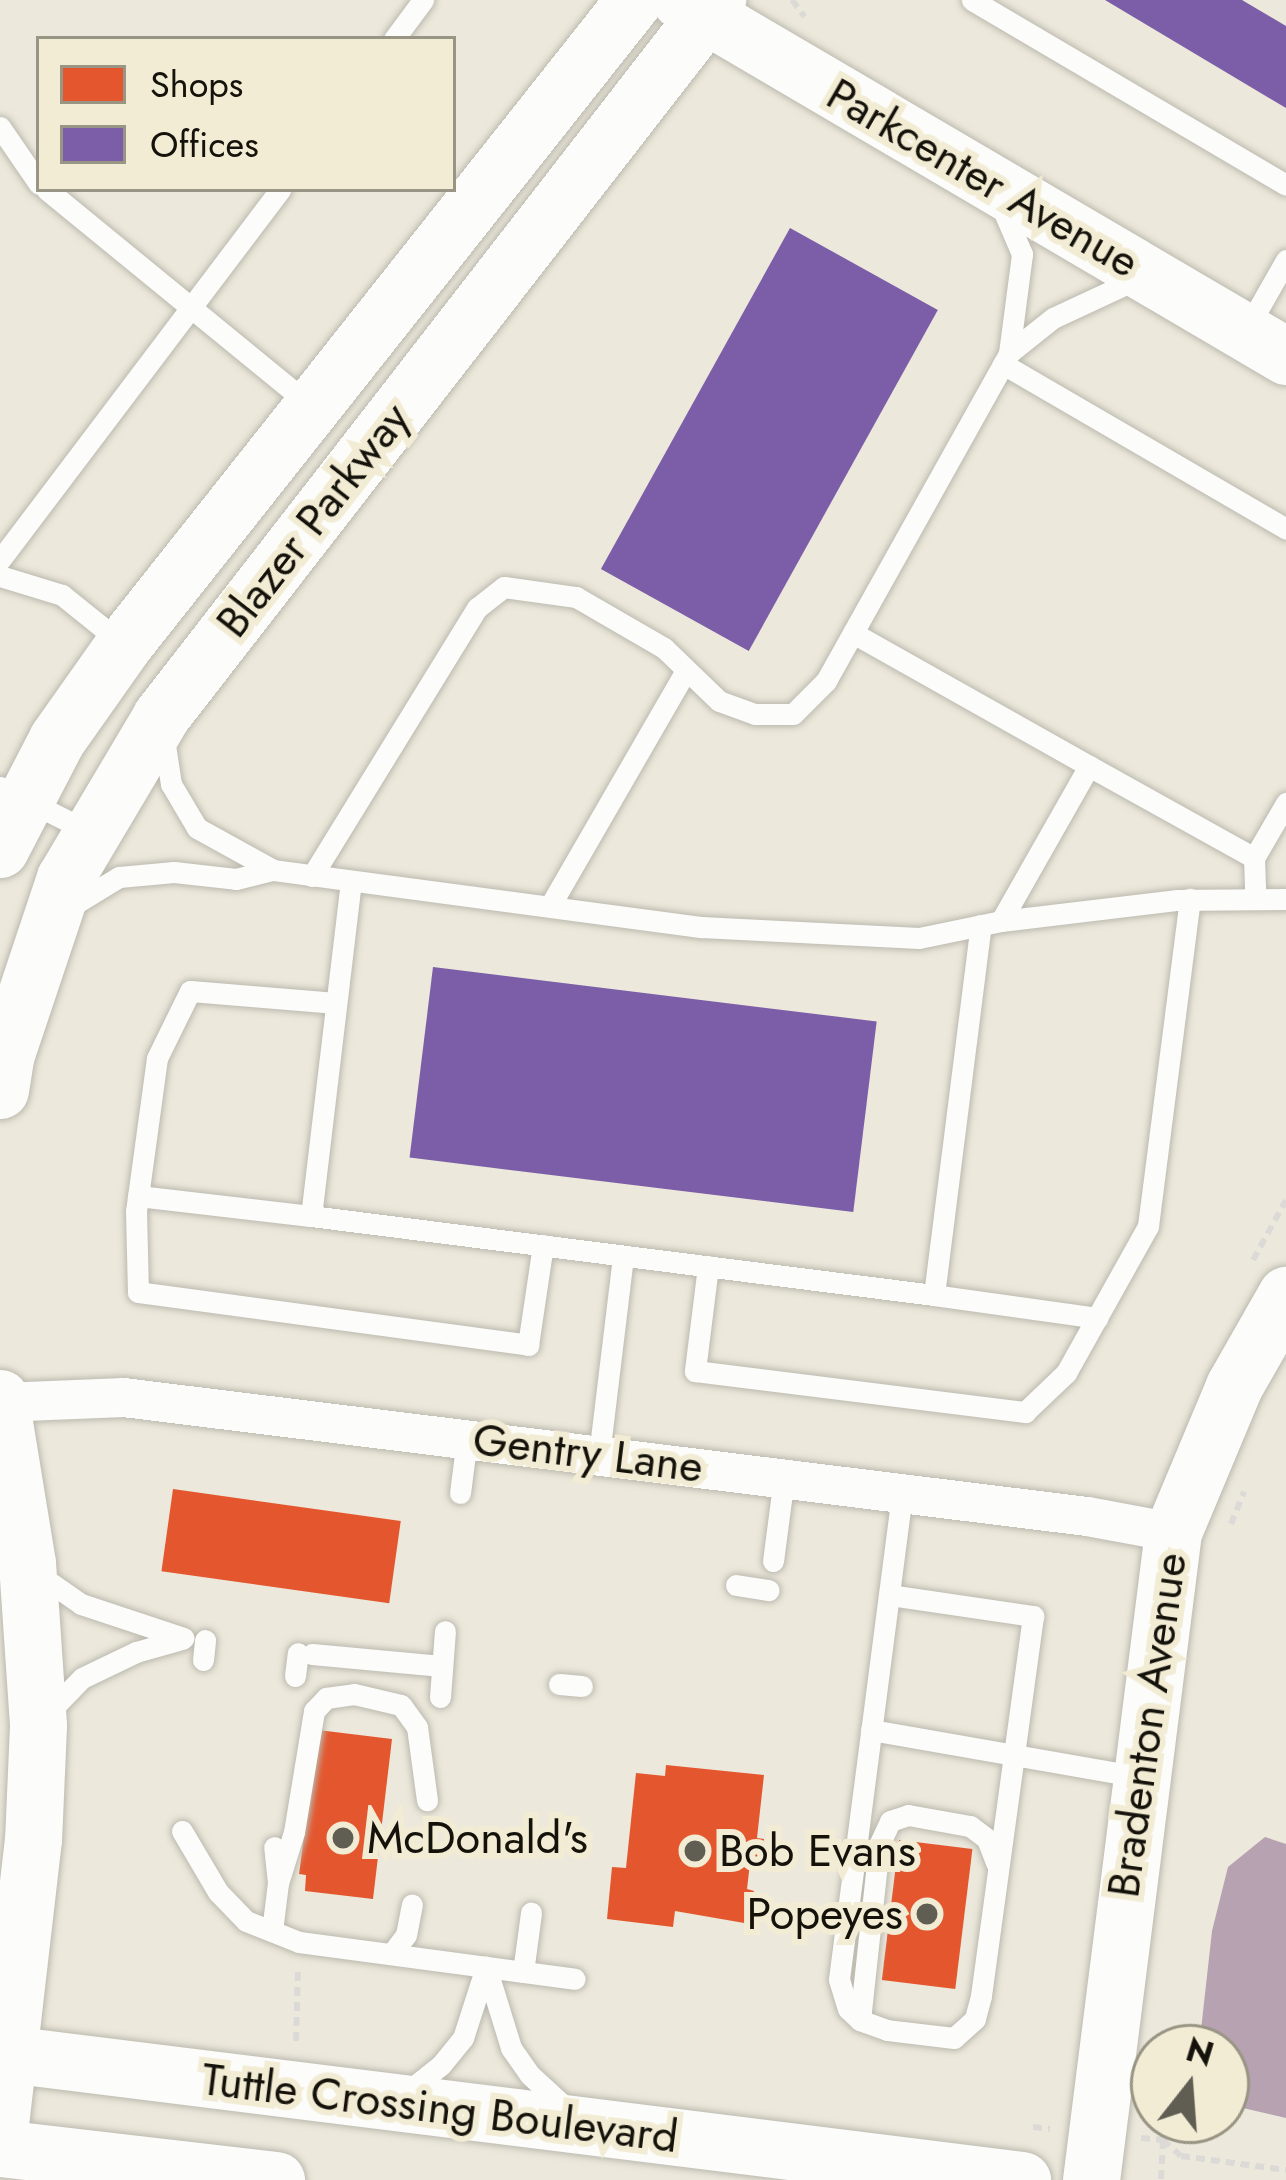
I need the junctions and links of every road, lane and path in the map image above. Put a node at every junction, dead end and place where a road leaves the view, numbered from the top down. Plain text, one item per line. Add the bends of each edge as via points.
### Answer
1 (423, 0) edge
2 (634, 0) edge
3 (972, 0) edge
4 (701, 5) edge
5 (396, 36) edge
6 (0, 127) edge
7 (36, 178) edge
8 (991, 183) junction
9 (1286, 184) edge
10 (50, 192) edge
11 (279, 192) edge
12 (1286, 260) edge
13 (1147, 274) junction
14 (193, 305) junction
15 (1266, 344) edge
16 (1006, 359) junction
17 (313, 407) junction
18 (1286, 529) edge
19 (0, 560) edge
20 (0, 576) edge
21 (853, 633) junction
22 (124, 644) junction
23 (685, 672) junction
24 (161, 716) junction
25 (1089, 766) junction
26 (12, 792) edge
27 (1286, 803) edge
28 (88, 832) junction
29 (0, 849) edge
30 (1254, 858) junction
31 (273, 870) junction
32 (312, 876) junction
33 (351, 881) junction
34 (1255, 896) junction
35 (1190, 899) junction
36 (1286, 899) edge
37 (550, 906) junction
38 (991, 923) junction
39 (46, 924) junction
40 (336, 1003) junction
41 (0, 1090) edge
42 (138, 1196) junction
43 (310, 1216) junction
44 (543, 1245) junction
45 (623, 1256) junction
46 (708, 1266) junction
47 (934, 1295) junction
48 (1097, 1318) junction
49 (1279, 1322) edge
50 (0, 1401) edge
51 (467, 1438) junction
52 (598, 1455) junction
53 (784, 1478) junction
54 (902, 1492) junction
55 (460, 1493) dead end
56 (1173, 1532) junction
57 (773, 1561) dead end
58 (27, 1563) junction
59 (736, 1585) dead end
60 (769, 1590) dead end
61 (889, 1595) junction
62 (445, 1630) dead end
63 (302, 1661) dead end
64 (441, 1666) junction
65 (440, 1697) dead end
66 (38, 1726) junction
67 (871, 1730) junction
68 (1014, 1754) junction
69 (1139, 1777) junction
70 (427, 1800) dead end
71 (182, 1831) dead end
72 (274, 1847) dead end
73 (998, 1869) junction
74 (278, 1883) junction
75 (412, 1905) dead end
76 (531, 1913) dead end
77 (272, 1931) junction
78 (393, 1952) junction
79 (486, 1967) junction
80 (524, 1972) junction
81 (574, 1979) dead end
82 (860, 2020) junction
83 (4, 2053) edge
84 (394, 2102) junction
85 (0, 2125) edge
86 (585, 2126) junction
87 (1168, 2144) edge
88 (0, 2148) edge
89 (1286, 2170) edge
90 (277, 2180) edge
91 (1022, 2180) edge
92 (1091, 2180) edge

1 - 5 lane
2 - 17 street, Blazer Parkway
3 - 9 lane
4 - 8 street, Parkcenter Avenue
4 - 24 street, Blazer Parkway
6 - 7 lane
8 - 13 street, Parkcenter Avenue
8 - 16 lane via 1022,254
10 - 14 lane
11 - 14 lane
12 - 15 lane
13 - 15 street, Parkcenter Avenue
13 - 16 lane via 1053,318
14 - 17 lane
14 - 19 lane
16 - 18 lane
16 - 21 lane
17 - 22 street, Blazer Parkway
20 - 22 lane via 62,595
21 - 23 lane via 826,681 793,714 755,714 719,701
21 - 25 lane
22 - 26 street, Blazer Parkway
23 - 32 lane via 664,649 576,597 504,587 477,608
23 - 37 lane
24 - 28 street, Blazer Parkway
24 - 31 lane via 181,806 219,845
25 - 30 lane
25 - 38 lane
26 - 28 lane
26 - 29 street, Blazer Parkway
27 - 30 lane
28 - 39 street, Blazer Parkway
30 - 34 lane
31 - 32 lane
31 - 39 lane via 236,879 118,877
32 - 33 lane
33 - 37 lane
33 - 40 lane
34 - 35 lane
34 - 36 lane
35 - 38 lane
35 - 48 lane via 1148,1226
37 - 38 lane via 701,927 919,938
38 - 47 lane
39 - 41 street, Blazer Parkway
40 - 42 lane via 190,991 157,1058
40 - 43 lane
42 - 43 lane
42 - 44 lane via 138,1292 528,1345
43 - 44 lane
44 - 45 lane
45 - 46 lane
45 - 52 lane
46 - 47 lane
46 - 48 lane via 695,1371 1025,1412 1066,1372
47 - 48 lane
49 - 56 street, Bradenton Avenue via 1226,1404
50 - 51 street, Gentry Lane via 123,1397
50 - 58 street
51 - 52 street, Gentry Lane
51 - 55 lane
52 - 53 street, Gentry Lane
53 - 54 street, Gentry Lane
53 - 57 lane
54 - 56 street, Gentry Lane
54 - 61 lane
56 - 69 street, Bradenton Avenue
58 - 66 street
58 - 66 lane via 81,1604 184,1638 82,1678
59 - 60 lane
61 - 67 lane
61 - 68 lane via 1033,1616
62 - 64 lane
63 - 64 lane
64 - 65 lane
66 - 83 street via 33,1839
67 - 68 lane
67 - 82 lane via 839,1979
68 - 69 lane
68 - 73 lane
69 - 92 street, Bradenton Avenue
70 - 74 lane via 417,1727 400,1705 354,1694 326,1698 314,1711
71 - 77 lane via 218,1892 246,1921
72 - 74 lane
73 - 82 lane via 975,2018 955,2038
73 - 82 lane via 988,1839 970,1826 908,1816 890,1821 879,1845
74 - 77 lane
75 - 78 lane
76 - 80 lane
77 - 78 lane via 335,1950
78 - 79 lane
79 - 80 lane
79 - 84 lane via 463,2038
79 - 86 lane via 512,2048
80 - 81 lane
83 - 84 street, Tuttle Crossing Boulevard
83 - 85 street
84 - 86 street, Tuttle Crossing Boulevard
86 - 91 street, Tuttle Crossing Boulevard
87 - 89 path via 1181,2156
88 - 90 street, Tuttle Crossing Boulevard

